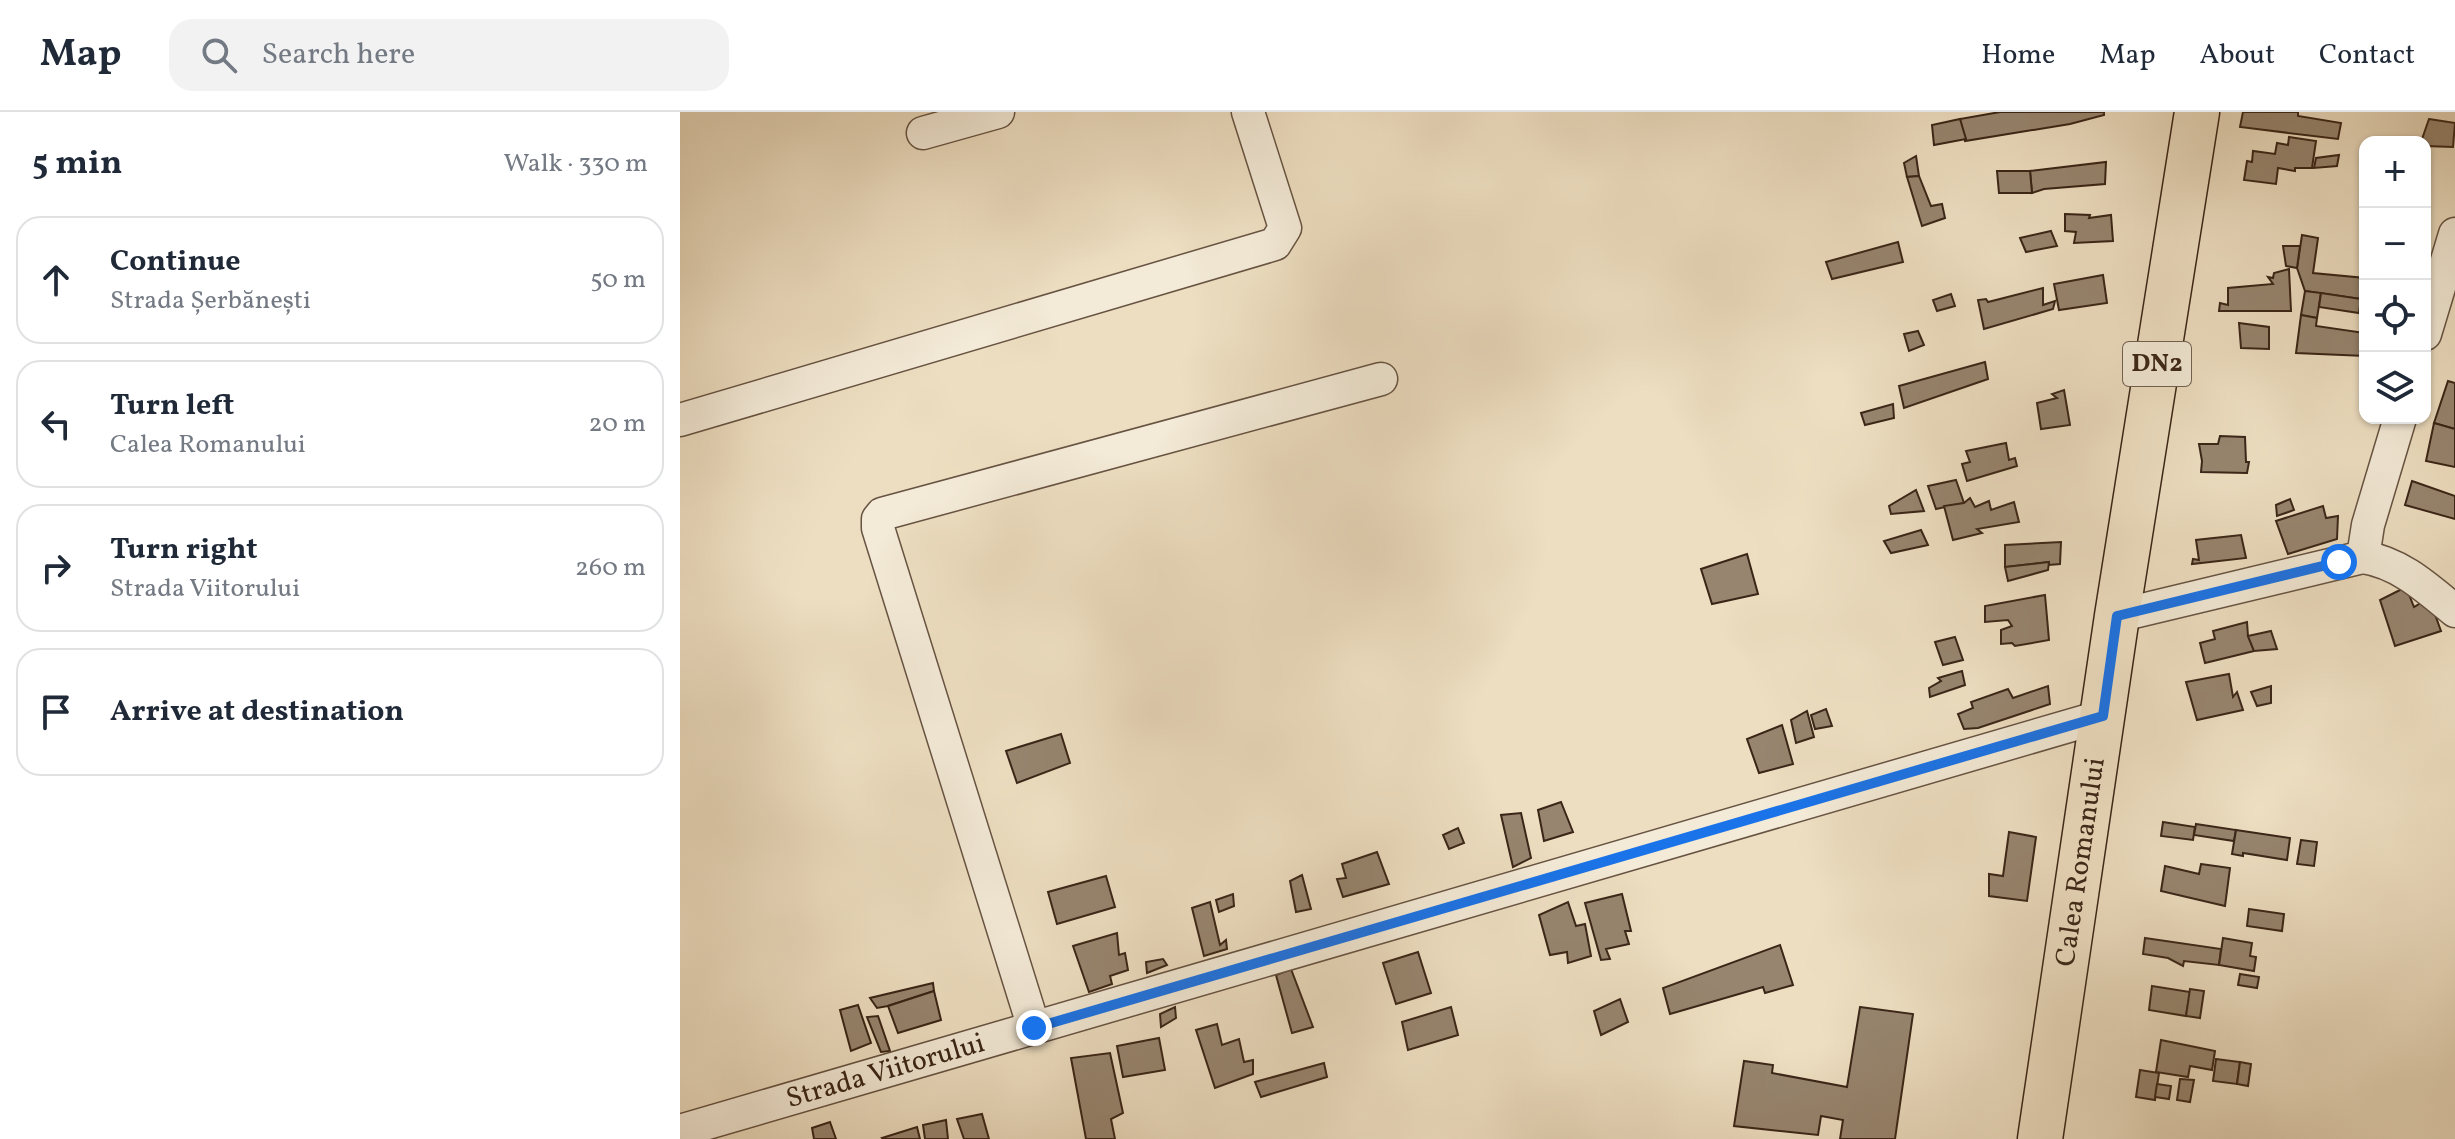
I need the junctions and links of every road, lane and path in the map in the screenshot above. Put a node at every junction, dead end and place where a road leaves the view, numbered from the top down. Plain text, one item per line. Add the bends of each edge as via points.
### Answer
1 (998, 112) edge
2 (1248, 112) edge
3 (2197, 112) edge
4 (923, 133) dead end
5 (2455, 234) edge
6 (2431, 314) edge
7 (1381, 379) dead end
8 (680, 420) edge
9 (2398, 424) edge
10 (2363, 557) junction
11 (2455, 611) edge
12 (2117, 616) junction
13 (2103, 716) junction
14 (1034, 1028) junction
15 (680, 1131) edge
16 (2040, 1139) edge

1 - 4 street
2 - 8 street via 1285,228 1275,244
3 - 12 main road, Calea Romanului / DN2
5 - 6 street
7 - 14 street via 878,519
9 - 10 street
10 - 11 street via 2396,567
10 - 12 street
12 - 13 main road, Calea Romanului / DN2
13 - 14 street, Strada Viitorului
13 - 16 main road, Calea Romanului / DN2
14 - 15 street, Strada Viitorului

